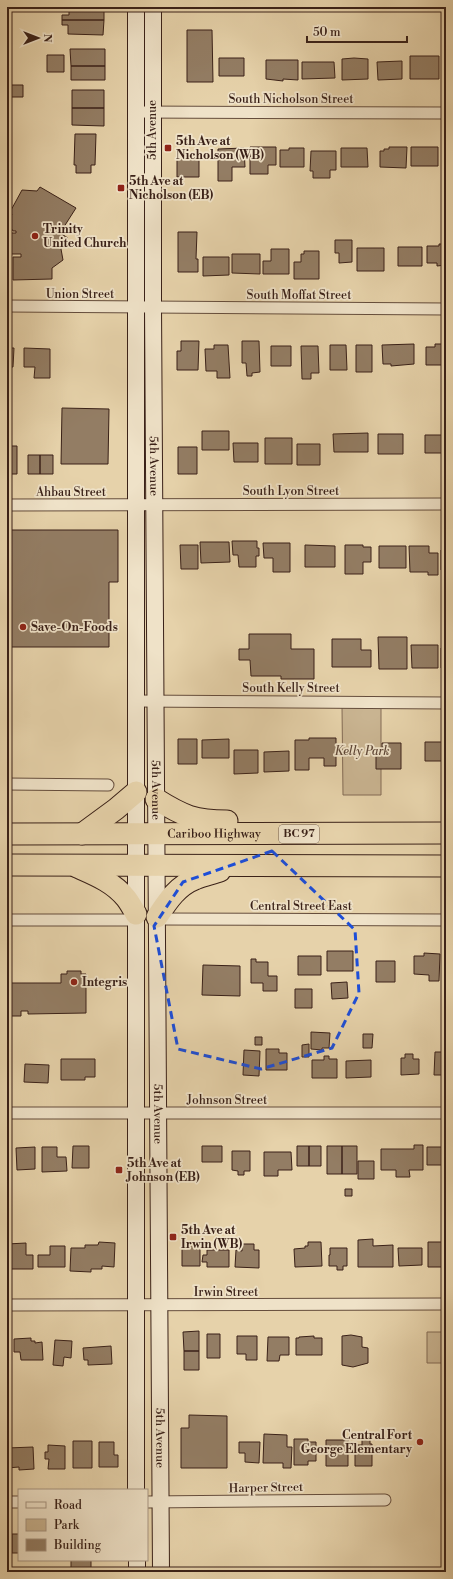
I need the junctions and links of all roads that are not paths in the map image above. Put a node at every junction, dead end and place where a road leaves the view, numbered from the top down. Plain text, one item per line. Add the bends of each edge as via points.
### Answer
1 (136, 7) edge
2 (153, 7) edge
3 (136, 112) junction
4 (152, 112) junction
5 (446, 113) edge
6 (7, 306) edge
7 (135, 307) junction
8 (153, 307) junction
9 (446, 309) edge
10 (135, 504) junction
11 (154, 504) junction
12 (446, 504) edge
13 (7, 505) edge
14 (155, 700) junction
15 (135, 701) junction
16 (446, 703) edge
17 (7, 784) edge
18 (108, 785) dead end
19 (136, 792) junction
20 (156, 799) junction
21 (444, 833) edge
22 (7, 834) edge
23 (82, 834) junction
24 (156, 834) junction
25 (7, 847) edge
26 (141, 853) junction
27 (7, 864) edge
28 (73, 865) junction
29 (238, 866) junction
30 (446, 866) edge
31 (136, 917) junction
32 (157, 918) junction
33 (7, 920) edge
34 (446, 920) edge
35 (7, 1113) edge
36 (136, 1113) junction
37 (158, 1113) junction
38 (446, 1113) edge
39 (446, 1304) edge
40 (7, 1305) edge
41 (136, 1305) junction
42 (159, 1305) junction
43 (136, 1489) edge
44 (385, 1500) dead end
45 (7, 1502) edge
46 (18, 1502) edge
47 (154, 1502) edge
48 (137, 1561) edge
49 (137, 1572) edge
50 (162, 1572) edge

1 - 3 main road, 5th Avenue
2 - 4 main road, 5th Avenue
3 - 4 street, South Nicholson Street
3 - 7 main road, 5th Avenue
4 - 5 street, South Nicholson Street
4 - 8 main road, 5th Avenue
6 - 7 street, Union Street
7 - 8 street, Union Street
7 - 10 main road, 5th Avenue
8 - 9 street, South Moffat Street
8 - 11 main road, 5th Avenue
10 - 11 street, South Lyon Street
10 - 13 street, Ahbau Street
10 - 15 main road, 5th Avenue
11 - 12 street, South Lyon Street
11 - 14 main road, 5th Avenue
14 - 15 street, South Kelly Street
14 - 16 street, South Kelly Street
14 - 20 main road, 5th Avenue
15 - 19 main road, 5th Avenue
17 - 18 street
19 - 23 highway
19 - 26 main road, 5th Avenue
20 - 21 highway via 194,819 356,824
20 - 24 main road, 5th Avenue
21 - 24 highway, Cariboo Highway / BC 97
22 - 23 highway, Cariboo Highway / BC 97
23 - 26 highway, Cariboo Highway / BC 97
24 - 26 highway, Cariboo Highway / BC 97
24 - 26 main road, 5th Avenue
25 - 26 highway
26 - 28 highway, Cariboo Highway / BC 97
26 - 29 highway, Cariboo Highway / BC 97
26 - 31 main road, 5th Avenue
26 - 32 main road, 5th Avenue
27 - 28 highway, Cariboo Highway / BC 97
28 - 31 highway via 113,886 126,898
29 - 30 highway, Cariboo Highway / BC 97
29 - 32 highway via 195,879 182,887 172,895
31 - 33 street
31 - 36 main road, 5th Avenue
32 - 34 street, Central Street East
32 - 37 main road, 5th Avenue
35 - 36 street, Johnson Street
36 - 37 street, Johnson Street
36 - 41 main road, 5th Avenue
37 - 38 street, Johnson Street
37 - 42 main road, 5th Avenue
39 - 42 street, Irwin Street
40 - 41 street, Irwin Street
41 - 42 street, Irwin Street
41 - 43 main road, 5th Avenue
42 - 47 main road, 5th Avenue
44 - 47 street, Harper Street
45 - 46 street
47 - 50 main road, 5th Avenue
48 - 49 main road

